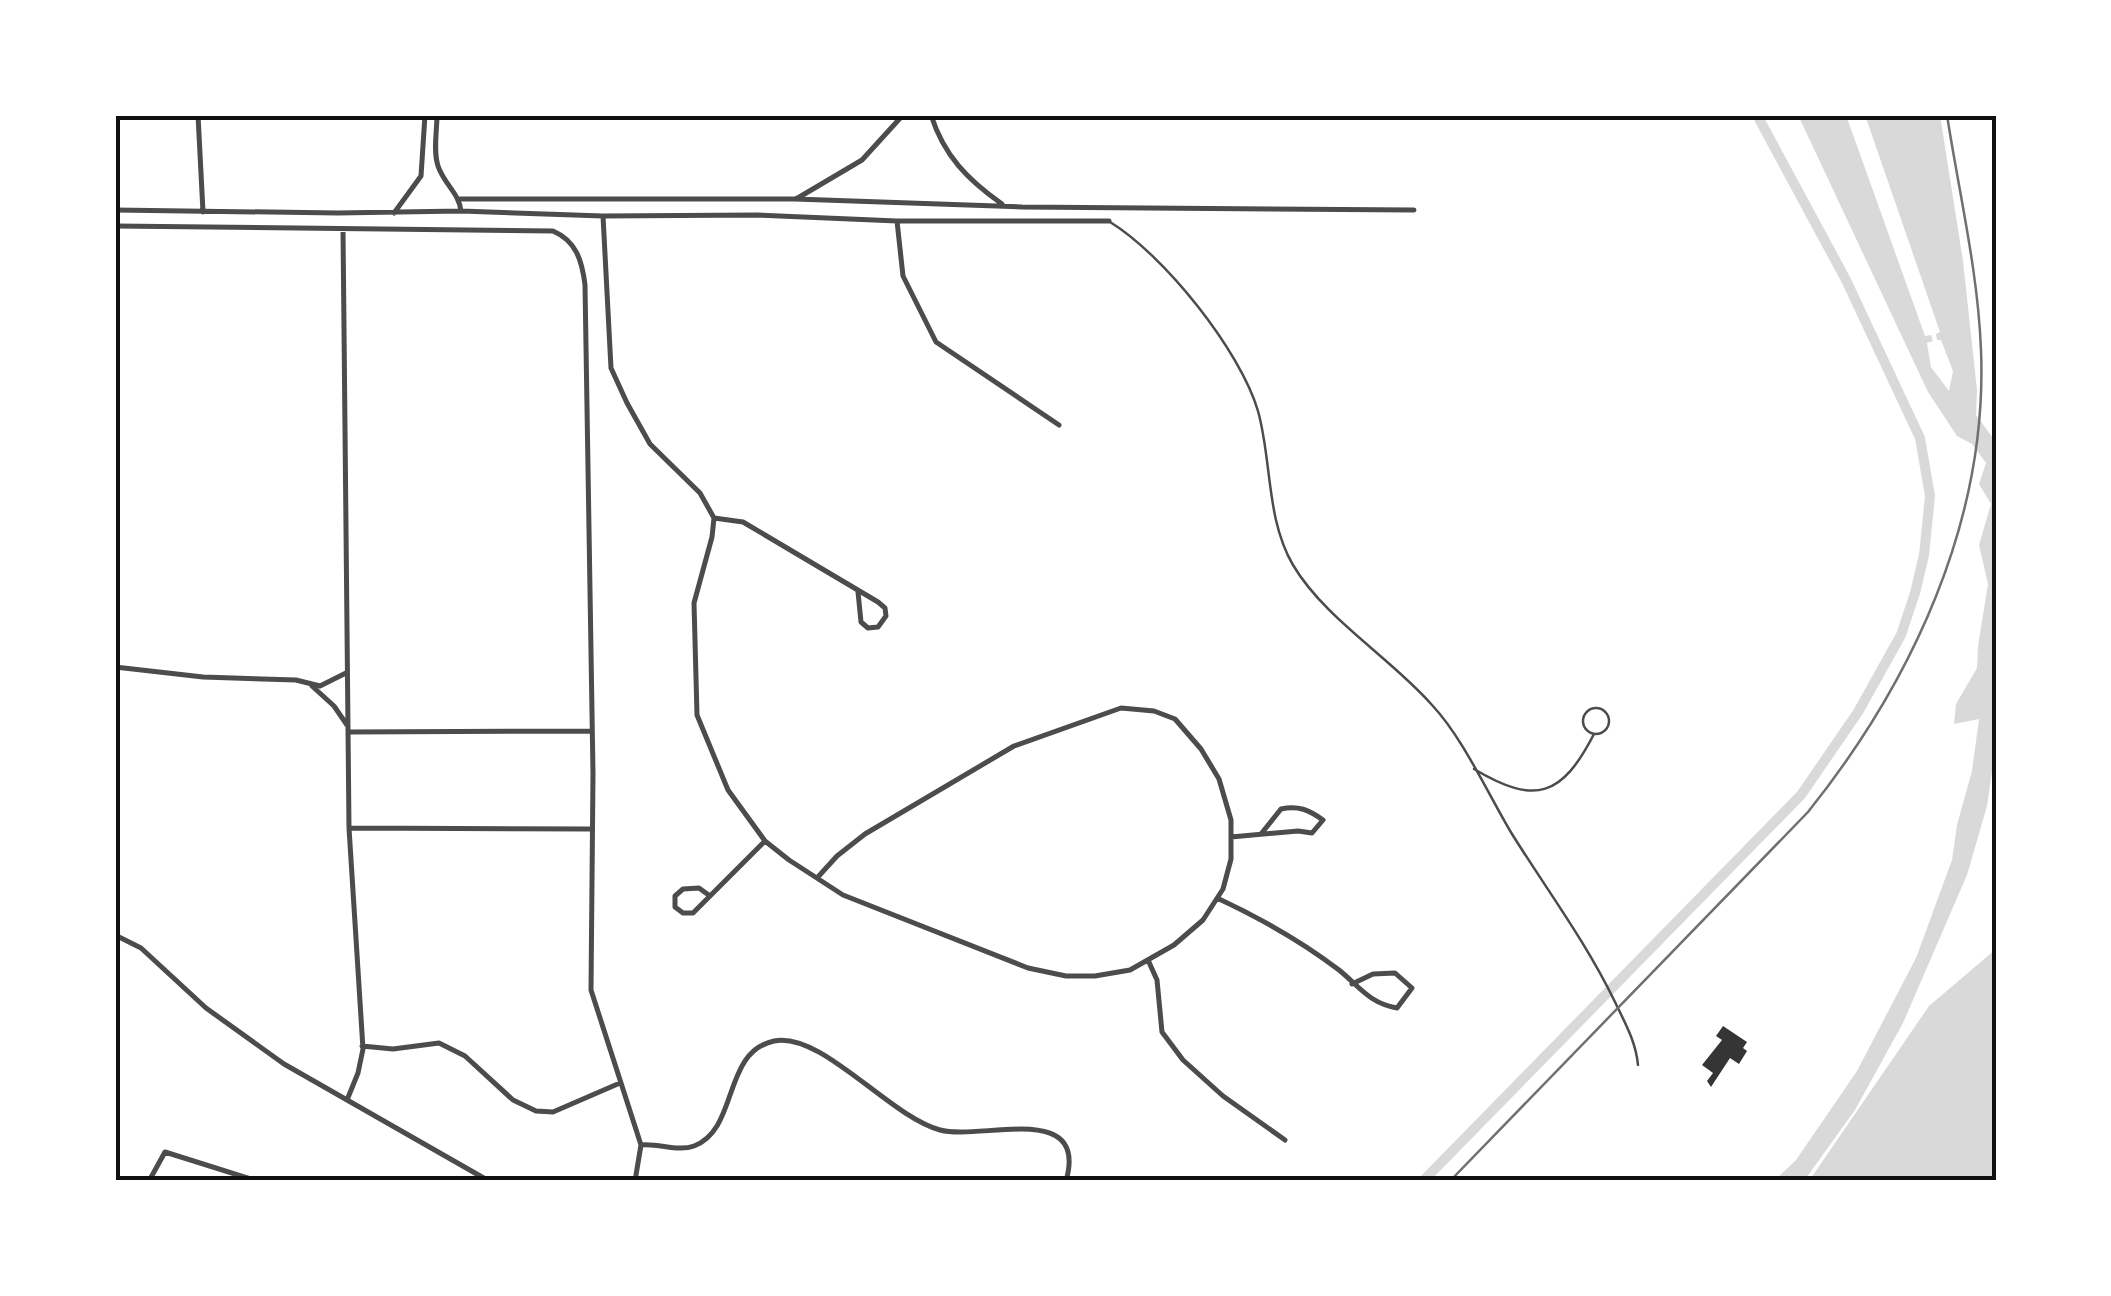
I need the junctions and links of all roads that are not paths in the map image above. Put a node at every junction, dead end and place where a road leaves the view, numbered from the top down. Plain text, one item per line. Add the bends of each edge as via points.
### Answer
1 (198, 115) edge
2 (425, 115) edge
3 (437, 115) edge
4 (903, 115) edge
5 (932, 115) edge
6 (460, 198) junction
7 (795, 200) junction
8 (756, 201) junction
9 (1005, 206) junction
10 (115, 210) edge
11 (1414, 210) dead end
12 (461, 211) junction
13 (203, 212) junction
14 (393, 213) junction
15 (757, 215) junction
16 (604, 216) junction
17 (897, 221) junction
18 (1109, 221) joint
19 (115, 226) edge
20 (343, 229) junction
21 (1059, 425) dead end
22 (714, 518) junction
23 (858, 592) junction
24 (115, 667) edge
25 (346, 672) junction
26 (309, 684) junction
27 (348, 729) junction
28 (592, 731) junction
29 (1594, 734) junction
30 (1473, 768) junction
31 (349, 828) junction
32 (592, 829) junction
33 (1261, 834) junction
34 (1231, 837) junction
35 (765, 841) junction
36 (817, 878) junction
37 (710, 896) junction
38 (1217, 898) junction
39 (115, 935) edge
40 (1148, 960) junction
41 (1352, 984) junction
42 (362, 1046) junction
43 (1638, 1065) dead end
44 (620, 1082) junction
45 (348, 1100) junction
46 (1285, 1140) dead end
47 (641, 1145) junction
48 (150, 1181) edge
49 (257, 1181) edge
50 (489, 1181) edge
51 (635, 1181) edge
52 (1066, 1181) edge

1 - 13 street
2 - 14 street via 423,170
3 - 6 street via 436,161
4 - 7 street via 862,160
5 - 9 street via 961,171
6 - 8 street
6 - 12 street
7 - 8 street
7 - 9 street
8 - 15 street
9 - 11 street
10 - 13 street
12 - 14 street
12 - 16 street
13 - 14 street
15 - 16 street
15 - 17 street
16 - 22 street via 611,368 650,444 688,478
17 - 18 street
17 - 21 street via 903,276 936,342
18 - 30 lane via 1158,260 1248,385 1278,526 1294,567 1437,709
19 - 20 street
20 - 25 street
20 - 28 street via 552,231 576,249 585,285
22 - 23 street via 743,522
22 - 35 street via 694,604 697,715 728,790
23 - 23 street via 885,608 878,627 860,622
24 - 26 street
25 - 26 street via 328,684
25 - 27 street
26 - 27 street
27 - 28 street
27 - 31 street
28 - 32 street
29 - 29 lane via 1582,721 1588,710 1599,708 1609,720
29 - 30 lane via 1575,770 1549,787 1510,787
30 - 43 lane via 1593,955
31 - 32 street
31 - 42 street
32 - 44 street via 591,990
33 - 33 street via 1312,833 1323,820 1292,806 1281,809
33 - 34 street
34 - 36 street via 1218,778 1201,749 1175,719 1121,708 1014,746 865,834
34 - 38 street
35 - 36 street
35 - 37 street
36 - 40 street via 843,895 1028,968 1095,976
37 - 37 street via 693,913 675,907 683,888
38 - 40 street via 1203,920
38 - 41 street via 1280,931
39 - 45 street via 141,948 240,1035
40 - 46 street via 1157,980 1162,1032 1183,1060
41 - 41 street via 1378,1004 1397,1008 1412,988 1395,973
42 - 44 street via 439,1042 536,1111 553,1112
42 - 45 street
44 - 47 street
45 - 50 street
47 - 51 street
47 - 52 street via 690,1148 705,1140 752,1052 768,1042 793,1040 936,1129 1052,1133 1067,1148
48 - 49 street via 164,1152

